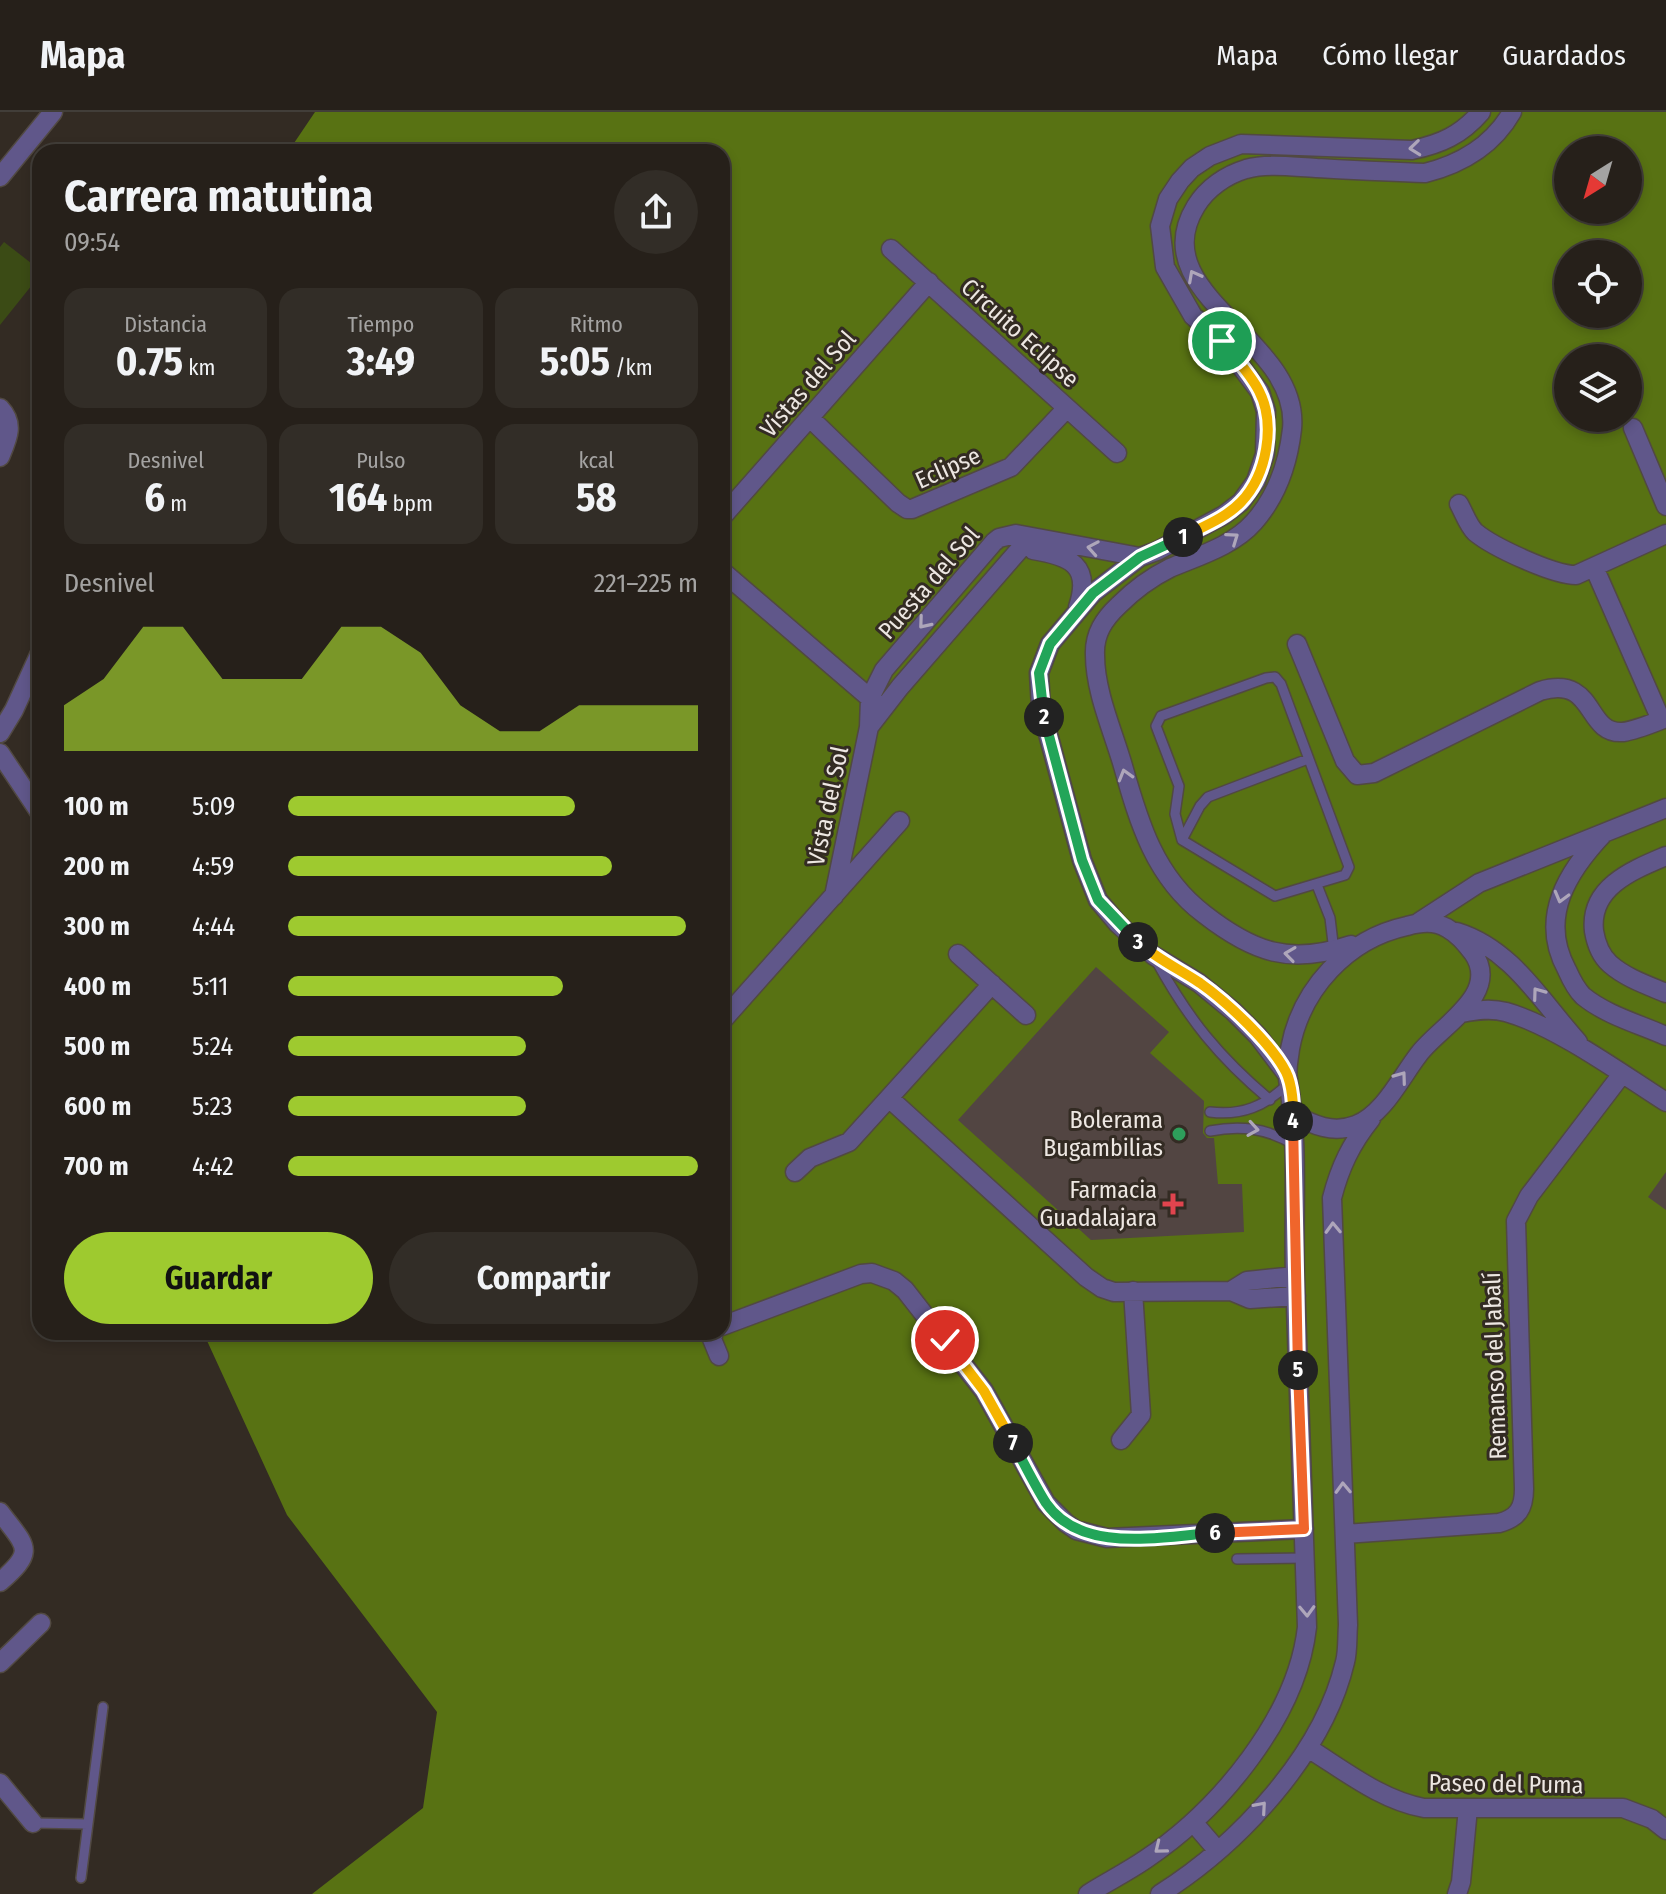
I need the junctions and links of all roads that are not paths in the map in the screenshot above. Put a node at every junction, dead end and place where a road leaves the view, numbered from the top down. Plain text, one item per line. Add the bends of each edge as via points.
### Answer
1 (53, 112) edge
2 (1481, 112) edge
3 (1512, 112) edge
4 (0, 177) edge
5 (891, 249) dead end
6 (929, 282) junction
7 (0, 408) edge
8 (1067, 408) junction
9 (810, 418) junction
10 (1635, 432) edge
11 (1117, 453) dead end
12 (0, 457) edge
13 (1459, 504) dead end
14 (1666, 506) edge
15 (730, 508) edge
16 (1666, 534) edge
17 (1018, 542) junction
18 (1140, 557) junction
19 (979, 560) junction
20 (1594, 567) junction
21 (996, 574) junction
22 (730, 578) edge
23 (1077, 610) junction
24 (1297, 644) dead end
25 (32, 671) edge
26 (876, 703) junction
27 (1664, 719) edge
28 (0, 733) edge
29 (0, 753) edge
30 (1308, 759) junction
31 (32, 801) edge
32 (1666, 808) edge
33 (900, 821) dead end
34 (1604, 833) junction
35 (1182, 840) junction
36 (1666, 856) edge
37 (1317, 885) junction
38 (834, 896) junction
39 (1417, 923) junction
40 (1450, 930) junction
41 (1365, 940) junction
42 (1334, 951) junction
43 (958, 954) dead end
44 (1153, 955) junction
45 (992, 984) junction
46 (1666, 993) edge
47 (730, 1012) edge
48 (1462, 1013) junction
49 (1026, 1015) dead end
50 (1666, 1036) edge
51 (1588, 1053) junction
52 (1622, 1074) junction
53 (1287, 1079) junction
54 (889, 1098) junction
55 (1270, 1100) junction
56 (1666, 1102) edge
57 (1210, 1112) dead end
58 (1293, 1114) junction
59 (1373, 1116) junction
60 (1210, 1131) dead end
61 (1293, 1144) junction
62 (795, 1172) dead end
63 (1295, 1276) junction
64 (1133, 1291) junction
65 (1231, 1291) junction
66 (1296, 1296) junction
67 (730, 1323) edge
68 (712, 1340) edge
69 (719, 1356) dead end
70 (1121, 1440) dead end
71 (0, 1512) edge
72 (1304, 1529) junction
73 (1345, 1534) junction
74 (1305, 1558) junction
75 (1237, 1559) dead end
76 (0, 1582) edge
77 (41, 1623) dead end
78 (0, 1663) edge
79 (103, 1707) dead end
80 (1308, 1748) junction
81 (0, 1783) edge
82 (1468, 1808) junction
83 (1193, 1822) junction
84 (33, 1823) joint
85 (88, 1824) junction
86 (1666, 1830) edge
87 (1218, 1851) junction
88 (81, 1878) dead end
89 (1088, 1894) edge
90 (1160, 1894) edge
91 (1457, 1894) edge

1 - 4 street
2 -> 18 street via 1456,136 1412,150 1241,144 1210,156 1180,181 1160,226 1165,267 1193,316 1222,341 1260,392 1266,411 1265,454 1256,481 1241,502
42 -> 3 street via 1290,956 1243,941 1191,904 1168,880 1134,806 1100,687 1098,631 1136,588 1221,546 1252,524 1278,488 1288,452 1292,425 1287,389 1271,364 1199,287 1185,259 1186,231 1195,207 1211,187 1247,169 1425,173 1449,167 1469,157
5 - 6 street, Circuito Eclipse
6 - 8 street, Circuito Eclipse
6 - 9 street, Vistas del Sol
7 - 12 street via 10,426
8 - 9 street, Eclipse via 1011,467 912,509 898,503
8 - 11 street, Circuito Eclipse
9 - 15 street, Vistas del Sol
10 - 14 street
13 - 20 street via 1472,529 1548,569 1576,575
16 - 20 street
18 -> 17 street, Puesta del Sol
17 - 19 street, Puesta del Sol via 999,538
17 - 21 street, Puesta del Sol
17 - 23 street, Puesta del Sol via 1064,557 1079,568 1083,586
18 - 23 street
19 - 21 street
19 -> 26 street, Puesta del Sol via 884,670
20 - 27 street
21 - 26 street, Puesta del Sol
22 - 26 street
23 - 44 street via 1043,658 1041,708 1098,900
24 - 27 street via 1345,761 1357,775 1374,773 1552,687 1574,691 1605,728 1624,732
25 - 28 street
26 - 38 street, Vista del Sol
29 - 31 street
30 - 35 lane via 1208,797
30 - 35 lane via 1275,677 1161,716 1156,726 1179,786 1175,814
30 - 37 lane via 1349,867 1345,875
32 - 34 street
33 - 38 street, Vista del Sol
34 - 39 street via 1479,883
34 -> 50 street via 1567,878 1556,923 1557,944 1580,993
35 - 37 lane via 1272,895
36 - 46 street via 1618,879 1603,893 1593,921 1609,964
37 - 42 lane via 1330,918
38 - 47 street, Vista del Sol
39 - 40 street via 1437,923
39 - 41 street
40 - 48 street via 1478,961 1479,987
51 -> 40 street via 1500,954 1474,937
41 - 42 street
41 - 53 street via 1318,983 1302,1010
43 - 45 street
44 - 53 street via 1233,1011 1258,1036
44 - 55 lane via 1202,1034
45 - 49 street
45 - 54 street
48 - 51 street via 1506,1012
59 -> 48 street via 1421,1050
51 - 52 street
52 - 56 street
52 - 73 street, Remanso del Jabalí via 1529,1196 1516,1221 1524,1489 1519,1513 1499,1523
53 - 55 lane
53 - 58 street
54 - 62 street via 849,1142 810,1158
54 - 64 street via 1086,1277 1114,1292
55 - 57 lane via 1238,1113
58 - 59 street via 1312,1125 1336,1129
58 - 61 street
73 -> 59 street via 1332,1198 1351,1145
60 -> 61 lane via 1250,1128
61 - 63 street
63 - 65 street via 1247,1281
63 - 66 street
64 - 65 street
64 - 70 street via 1141,1415
65 - 66 street via 1250,1299
66 - 72 street
67 - 72 street via 847,1277 884,1276 905,1290 984,1391 1046,1503 1076,1530 1107,1538
68 - 69 street
71 - 76 street via 25,1555
72 - 74 street
73 - 80 street via 1345,1662
74 - 75 lane
74 -> 83 street via 1307,1627 1293,1684 1250,1759
77 - 78 street
79 - 85 lane
80 - 82 street, Paseo del Puma via 1394,1801 1424,1808
87 -> 80 street
81 - 84 street
82 - 86 street, Paseo del Puma via 1623,1808
82 - 91 street
83 - 87 street
83 -> 89 street
84 - 85 lane
85 - 88 lane
87 - 90 street

